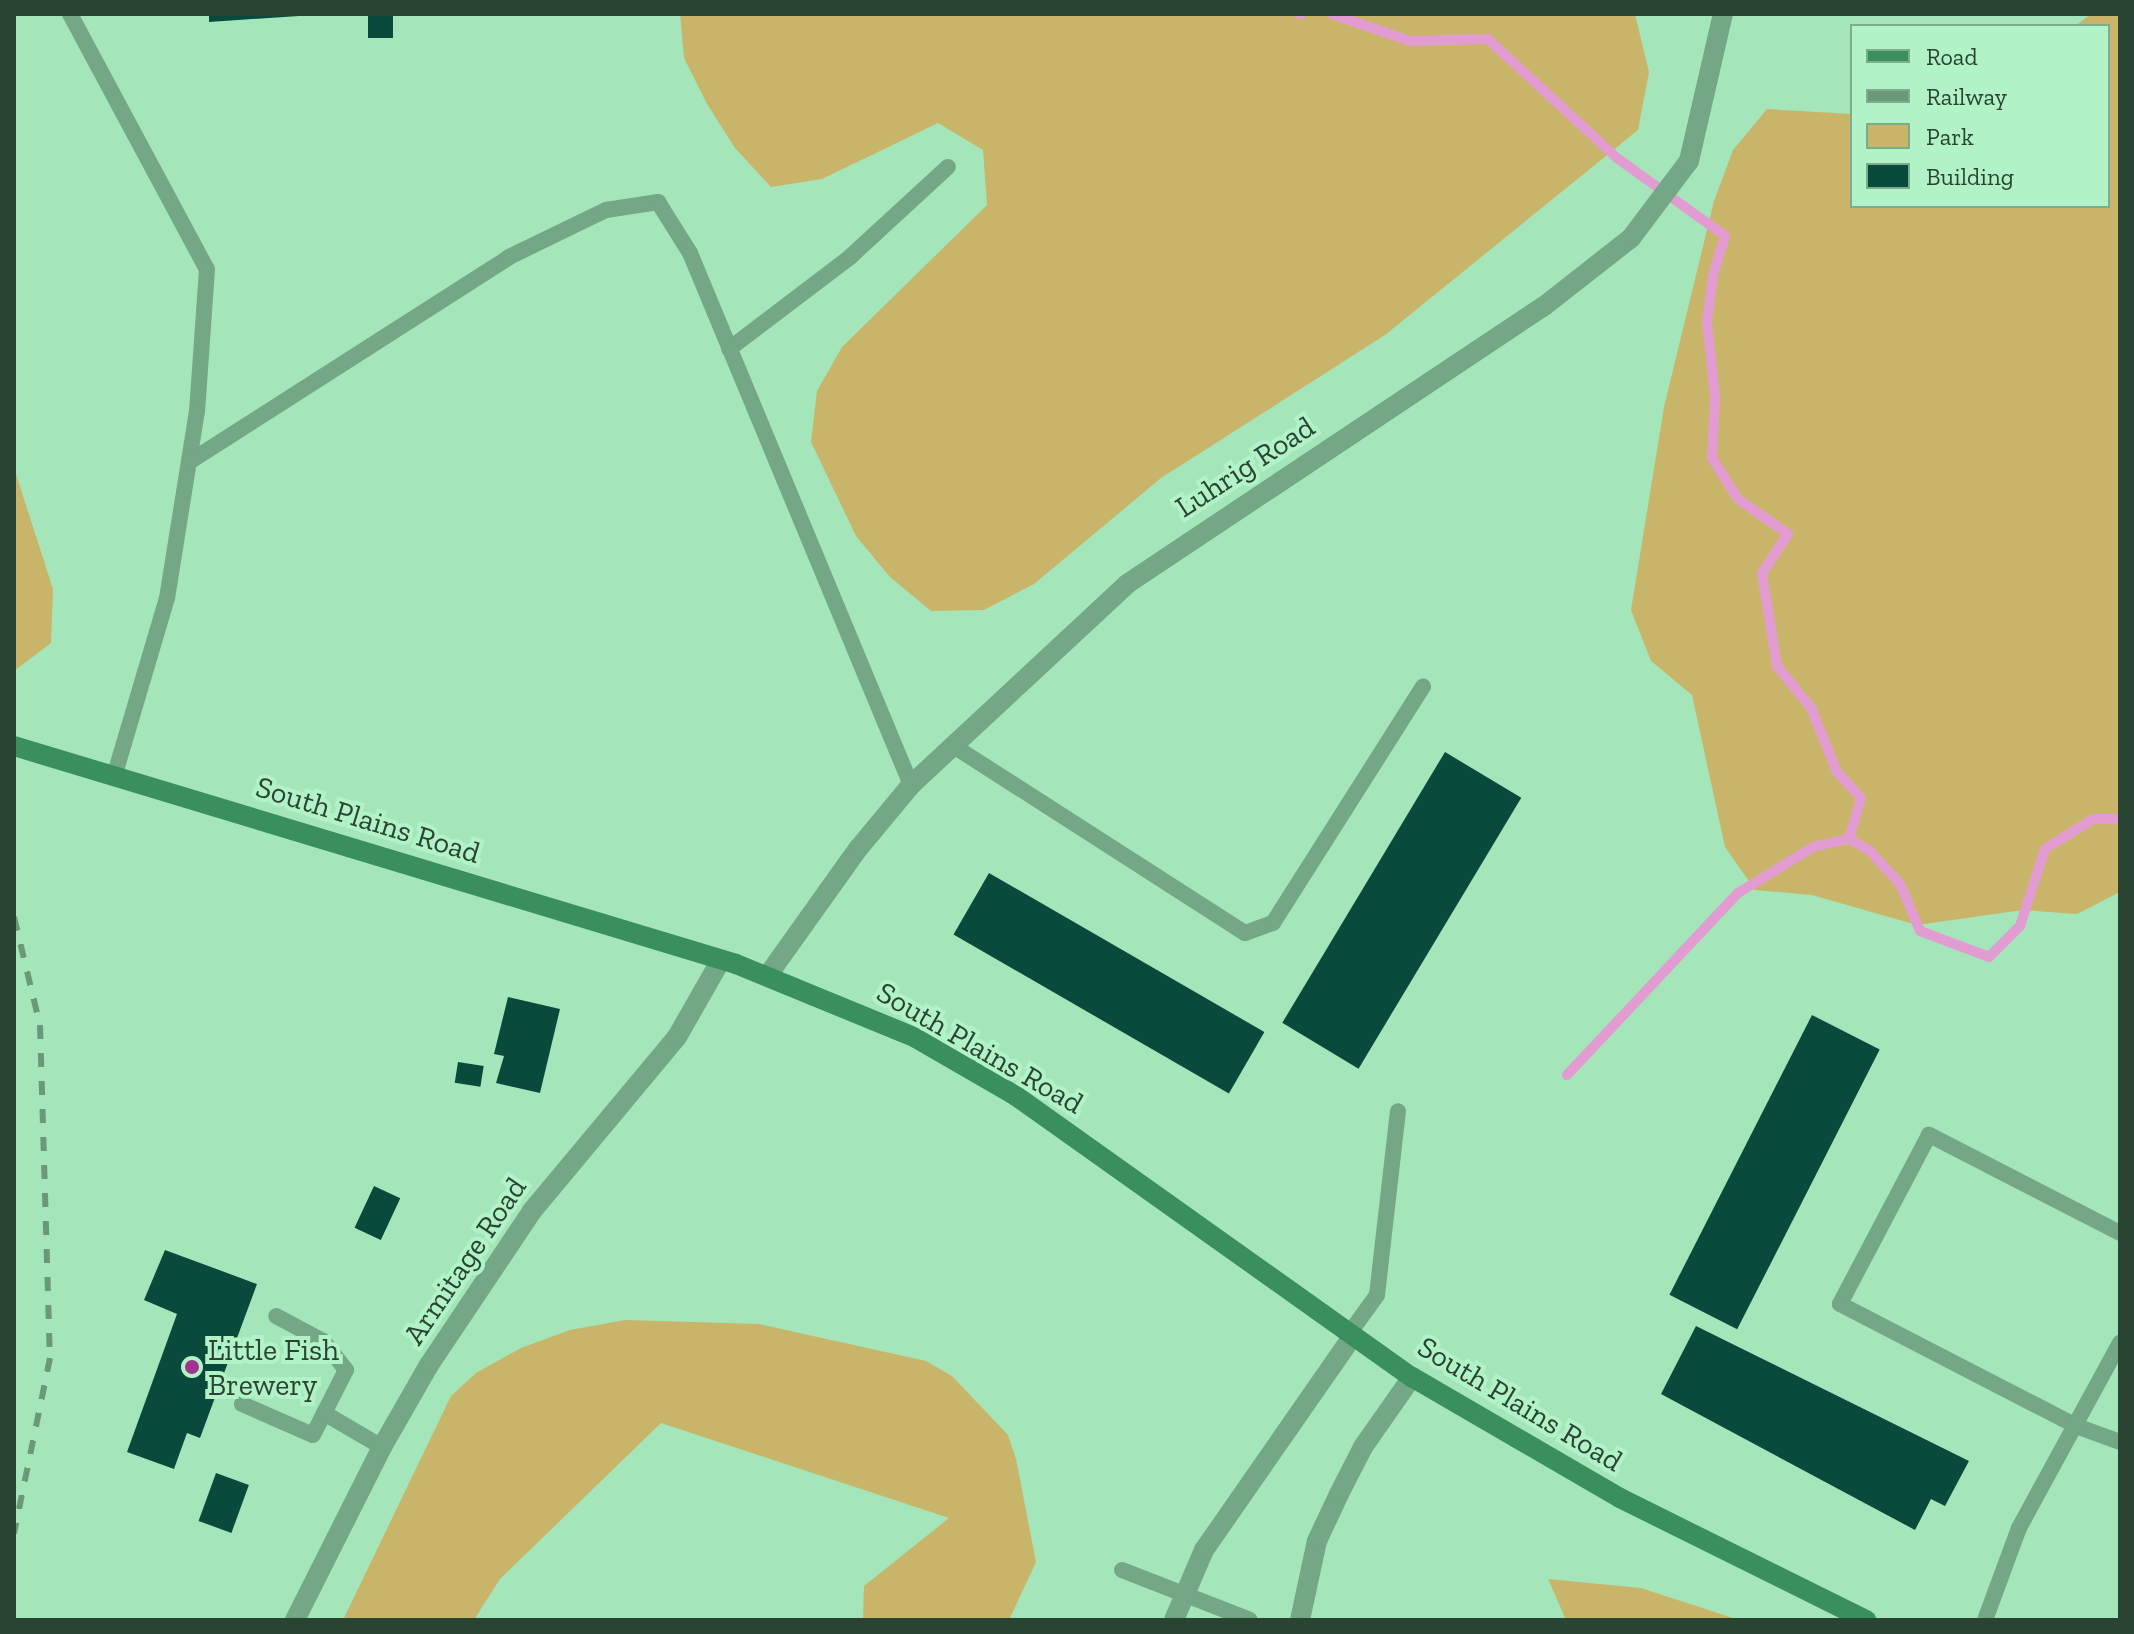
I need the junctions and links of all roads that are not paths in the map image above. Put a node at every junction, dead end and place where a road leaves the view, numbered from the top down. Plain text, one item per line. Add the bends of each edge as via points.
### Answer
1 (70, 14) edge
2 (1723, 14) edge
3 (948, 167) dead end
4 (729, 349) junction
5 (189, 462) junction
6 (1423, 687) dead end
7 (952, 745) junction
8 (14, 746) edge
9 (114, 777) junction
10 (911, 785) junction
11 (721, 960) junction
12 (768, 975) junction
13 (1398, 1111) dead end
14 (2120, 1233) edge
15 (276, 1316) dead end
16 (1351, 1335) junction
17 (2120, 1343) edge
18 (1412, 1377) junction
19 (242, 1404) dead end
20 (324, 1413) junction
21 (2076, 1426) junction
22 (2120, 1442) edge
23 (382, 1447) junction
24 (1122, 1570) dead end
25 (1182, 1594) junction
26 (295, 1620) edge
27 (1174, 1620) edge
28 (1250, 1620) edge
29 (1300, 1620) edge
30 (1866, 1620) edge
31 (1985, 1620) edge

1 - 5 lane via 207,269
2 - 7 street, Luhrig Road via 1689,161 1631,238 1543,307 1127,584
3 - 4 lane via 850,257
4 - 5 lane via 690,253 658,202 606,210 509,257
4 - 10 lane
5 - 9 lane via 167,598
6 - 7 lane via 1273,923 1245,933
7 - 10 street, Luhrig Road
8 - 9 main road, South Plains Road
9 - 11 main road, South Plains Road
10 - 12 street, Luhrig Road
11 - 12 main road, South Plains Road
11 - 23 street, Armitage Road via 677,1037 532,1211
12 - 16 main road, South Plains Road via 916,1038 1016,1096
13 - 16 lane via 1377,1295
14 - 21 lane via 1929,1135 1840,1304
15 - 20 lane via 323,1341 346,1370
16 - 18 main road, South Plains Road
16 - 25 street via 1244,1487
17 - 21 lane
18 - 29 street via 1363,1447 1323,1529
18 - 30 main road, South Plains Road via 1620,1498
19 - 20 lane via 313,1435
20 - 23 lane
21 - 22 lane
21 - 31 lane via 2019,1528
23 - 26 street, Armitage Road
24 - 25 lane
25 - 27 street
25 - 28 lane

